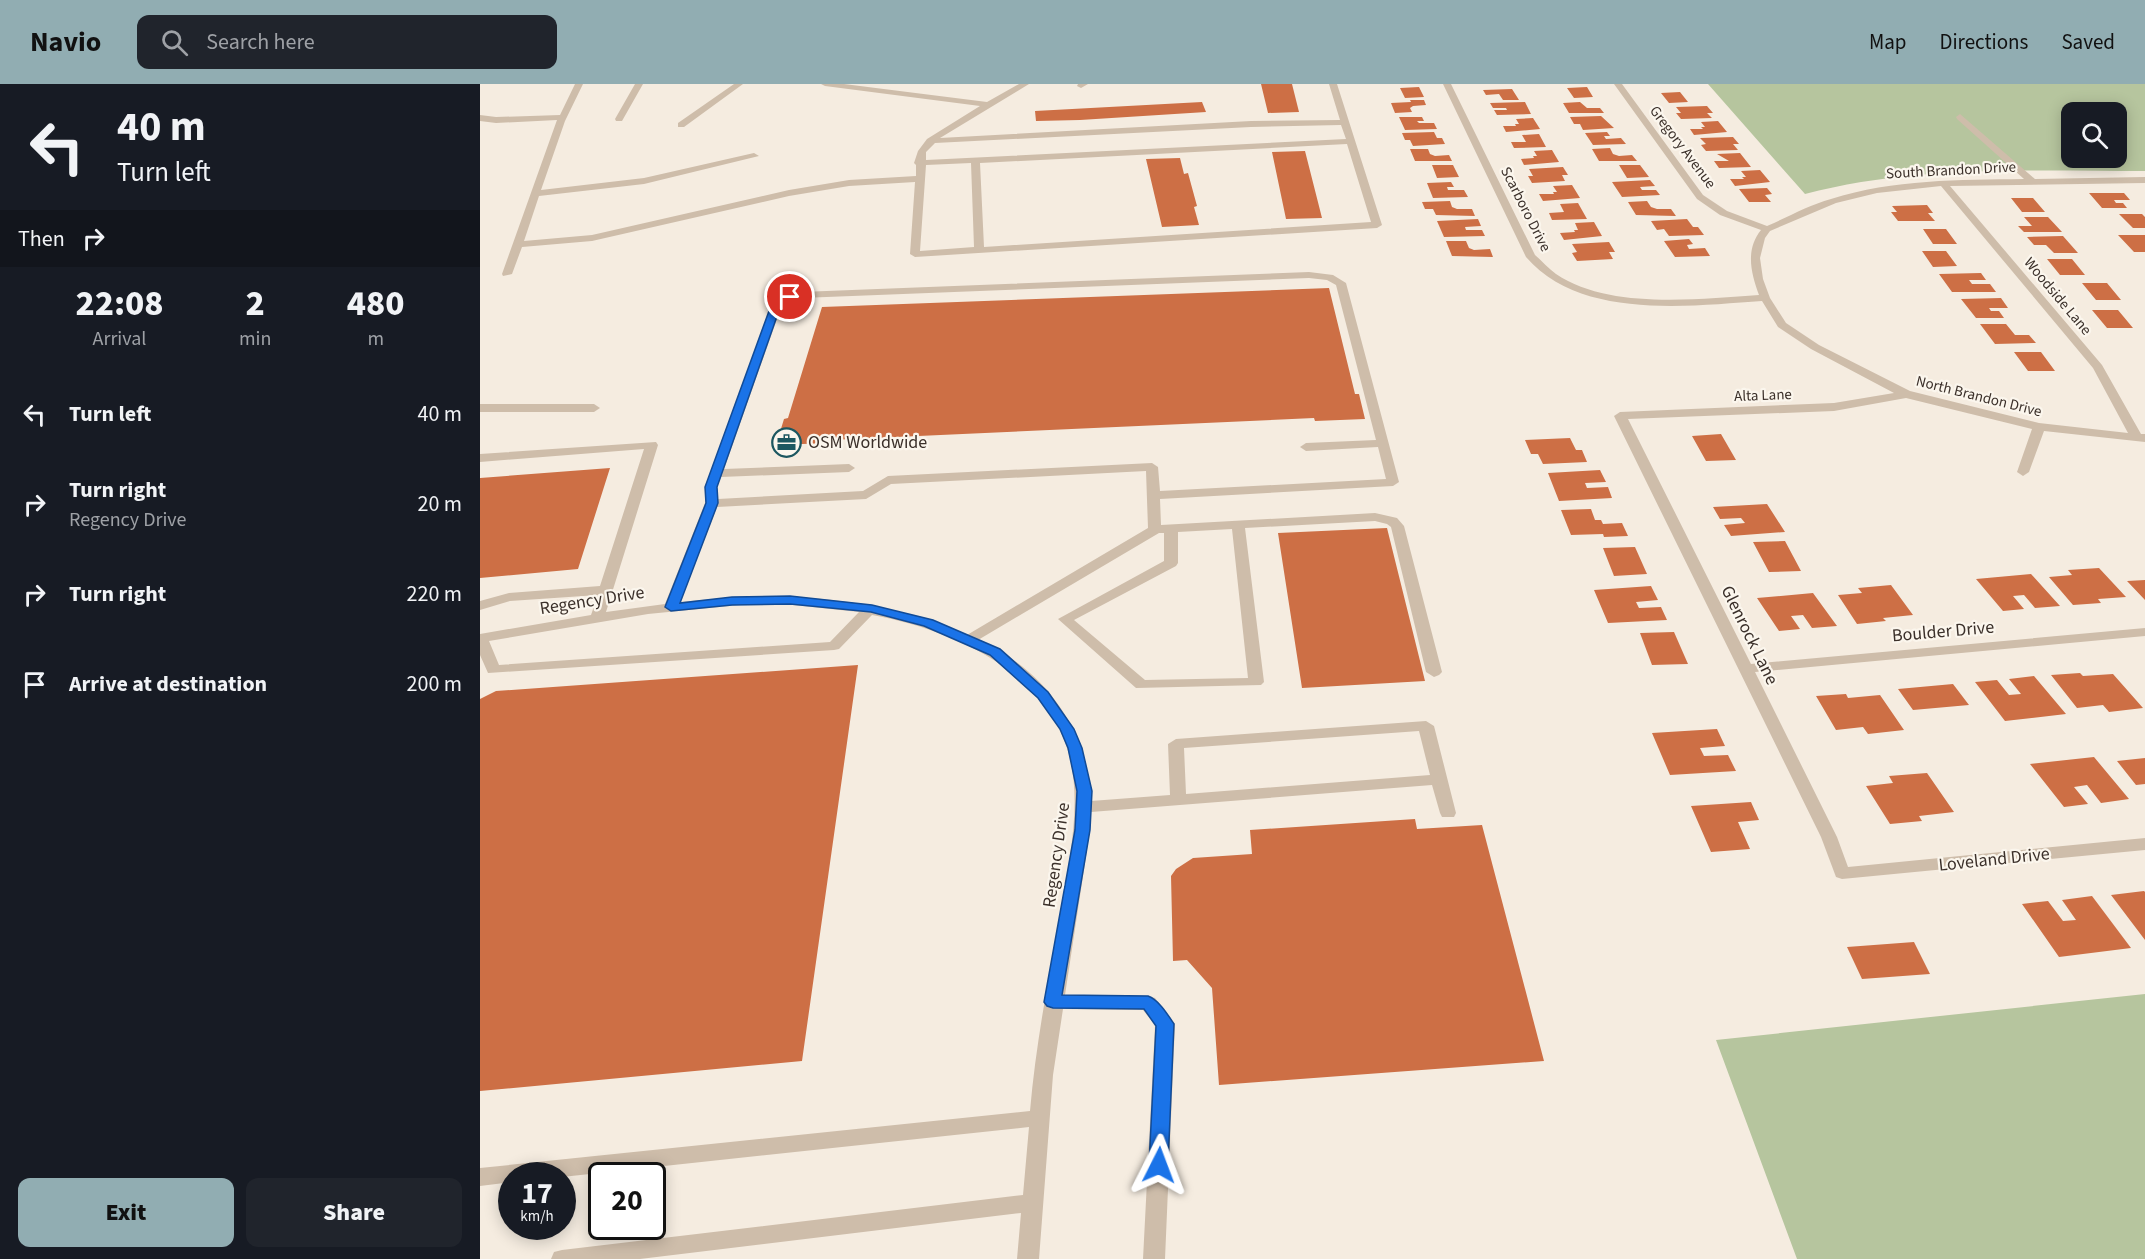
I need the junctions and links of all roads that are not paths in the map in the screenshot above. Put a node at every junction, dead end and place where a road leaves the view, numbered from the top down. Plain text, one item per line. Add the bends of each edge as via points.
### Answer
1 (579, 84) edge
2 (639, 84) edge
3 (739, 84) edge
4 (825, 84) edge
5 (1025, 84) edge
6 (1333, 84) edge
7 (1447, 84) edge
8 (1618, 84) edge
9 (849, 85) edge
10 (906, 89) edge
11 (990, 105) junction
12 (563, 117) junction
13 (1960, 117) dead end
14 (480, 118) edge
15 (619, 118) dead end
16 (1346, 122) junction
17 (681, 125) dead end
18 (930, 141) junction
19 (1352, 141) junction
20 (754, 156) dead end
21 (975, 160) junction
22 (919, 163) junction
23 (919, 179) junction
24 (2031, 180) junction
25 (2145, 180) edge
26 (1942, 183) junction
27 (537, 193) junction
28 (1767, 229) junction
29 (518, 244) junction
30 (979, 249) junction
31 (507, 274) dead end
32 (1765, 298) junction
33 (1906, 394) junction
34 (480, 408) edge
35 (594, 408) dead end
36 (1620, 416) joint
37 (2039, 427) junction
38 (2141, 438) edge
39 (1383, 444) junction
40 (1306, 447) dead end
41 (480, 458) edge
42 (849, 468) dead end
43 (2023, 472) dead end
44 (716, 473) junction
45 (1153, 495) junction
46 (712, 503) junction
47 (1238, 525) junction
48 (1163, 529) junction
49 (606, 590) junction
50 (480, 606) edge
51 (671, 607) junction
52 (872, 608) junction
53 (597, 619) junction
54 (2145, 632) edge
55 (481, 638) edge
56 (968, 640) junction
57 (1744, 669) junction
58 (1434, 672) dead end
59 (1439, 779) junction
60 (1178, 800) junction
61 (1083, 807) junction
62 (1448, 813) dead end
63 (2145, 844) edge
64 (1842, 873) joint
65 (1053, 1002) junction
66 (1039, 1118) junction
67 (480, 1177) edge
68 (1033, 1203) junction
69 (562, 1259) edge
70 (1028, 1259) edge
71 (1154, 1259) edge

1 - 12 street
2 - 15 street
3 - 17 street
4 - 9 street
5 - 11 street
6 - 16 street
7 - 32 street, Scarboro Drive via 1531,257 1549,274 1591,292 1634,300 1673,303
8 - 28 street, Gregory Avenue via 1700,197 1723,214
9 - 10 street
10 - 11 street
11 - 18 street
12 - 14 street
12 - 27 street
13 - 24 street
16 - 18 street
16 - 19 street
18 - 22 street
19 - 21 street
19 - 30 street via 1377,225
20 - 27 street via 644,181
21 - 22 street
21 - 30 street
22 - 23 street
23 - 29 street via 849,183 592,238
23 - 30 street via 915,254
24 - 25 street, South Brandon Drive
24 - 26 street, South Brandon Drive
26 - 28 street, South Brandon Drive via 1877,190 1833,201
26 - 38 street, Woodside Lane via 2098,367
27 - 29 street
28 - 32 street via 1760,238 1755,258
29 - 31 street
32 - 33 street, North Brandon Drive via 1782,325 1798,336
33 - 36 street, Alta Lane via 1834,407
33 - 37 street, North Brandon Drive
34 - 35 street
36 - 57 street, Glenrock Lane
37 - 38 street, North Brandon Drive
37 - 43 street
39 - 40 street
39 - 44 street via 1341,283 1329,277 801,295 778,300
39 - 45 street via 1393,482
41 - 49 street via 652,445
42 - 44 street
44 - 46 street via 711,487
45 - 46 street via 1152,467 888,480 866,495
45 - 48 street
46 - 51 street
47 - 48 street
47 - 48 street via 1256,682 1141,685 1065,619 1170,563
47 - 58 street via 1375,517 1392,521 1397,526
48 - 56 street
49 - 50 street via 509,597
49 - 53 street
51 - 52 street, Regency Drive via 790,600
51 - 53 street, Regency Drive
52 - 55 street via 834,646 493,670
52 - 56 street, Regency Drive via 928,623
53 - 55 street, Regency Drive
54 - 57 street, Boulder Drive
56 - 61 street, Regency Drive via 995,652 1051,704 1075,748 1084,791
57 - 64 street, Glenrock Lane via 1829,837
59 - 60 street
59 - 60 street via 1426,726 1176,744
59 - 62 street
60 - 61 street
61 - 65 street, Regency Drive
63 - 64 street, Loveland Drive
65 - 66 street, Regency Drive
65 - 71 street via 1148,1003 1165,1024
66 - 67 street
66 - 68 street, Regency Drive
68 - 69 street
68 - 70 street, Regency Drive

